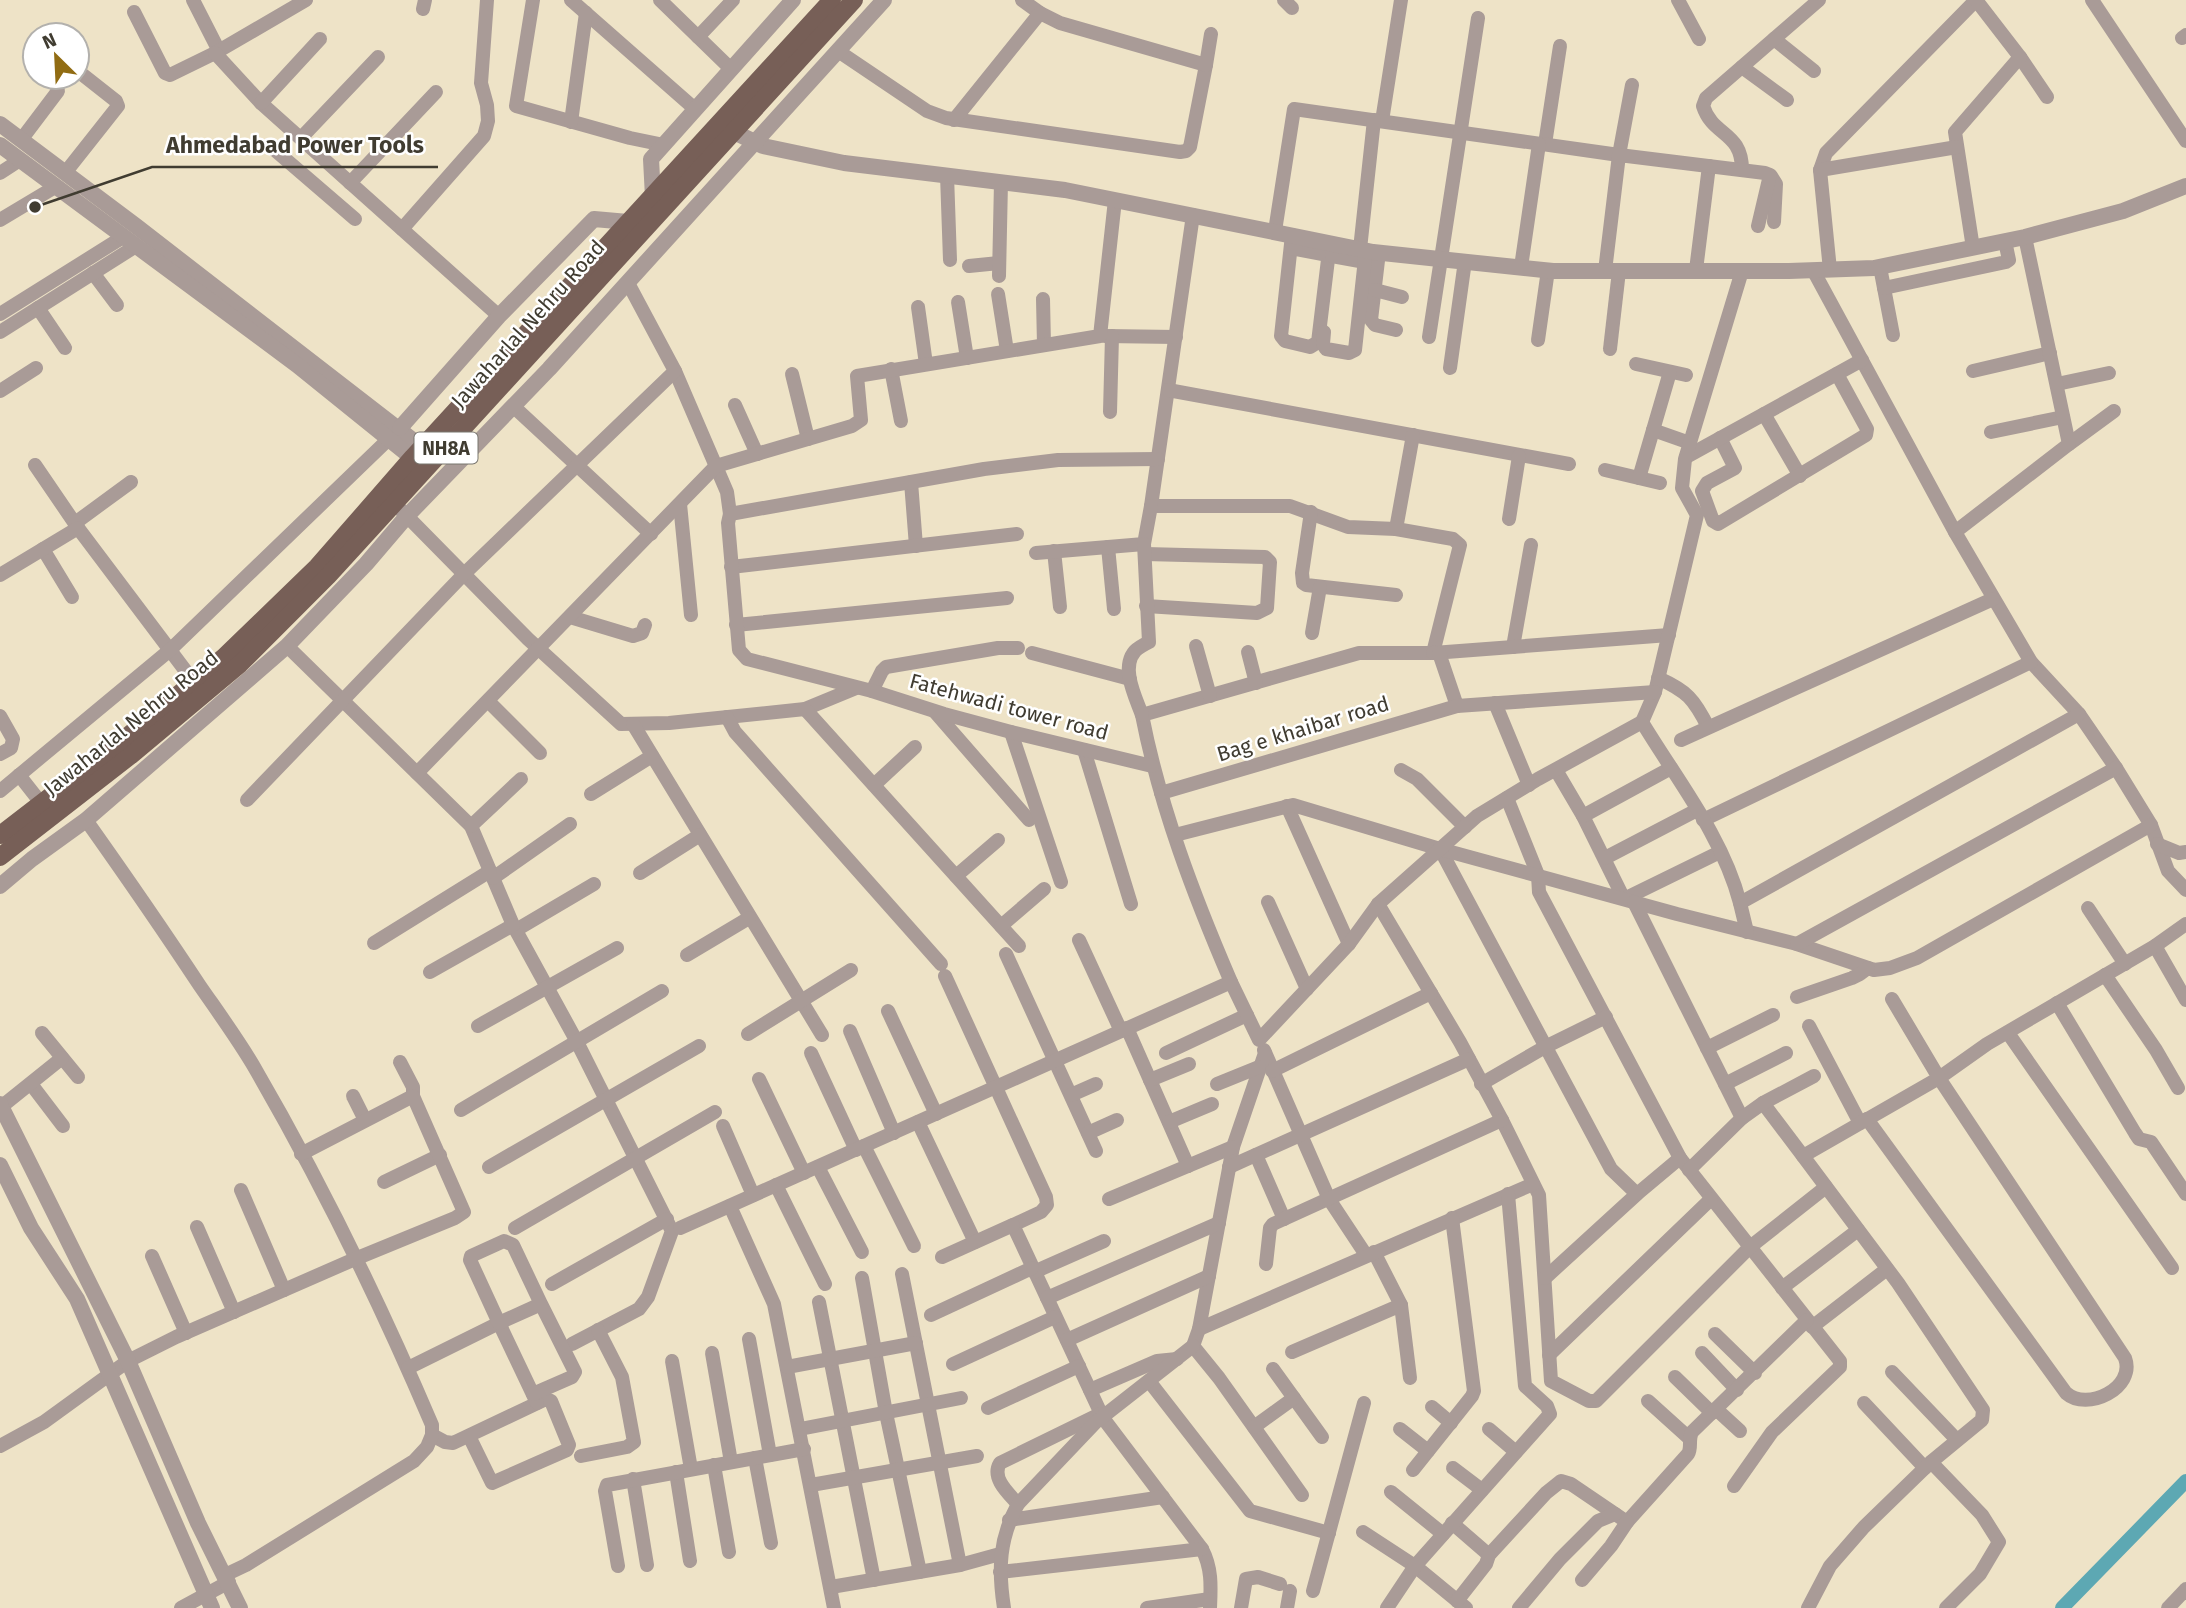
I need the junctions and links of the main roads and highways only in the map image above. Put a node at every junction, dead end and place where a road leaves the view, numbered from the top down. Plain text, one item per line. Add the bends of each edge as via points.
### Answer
1 (832, 0) edge
2 (854, 0) edge
3 (424, 458) junction
4 (0, 835) edge
5 (0, 857) edge

1 - 3 main road, Jawaharlal Nehru Road / NH8A via 628,222
2 - 3 main road, Jawaharlal Nehru Road / NH8A
3 - 4 main road, Jawaharlal Nehru Road / NH8A via 224,657
3 - 5 main road, Jawaharlal Nehru Road / NH8A via 401,510 240,664

